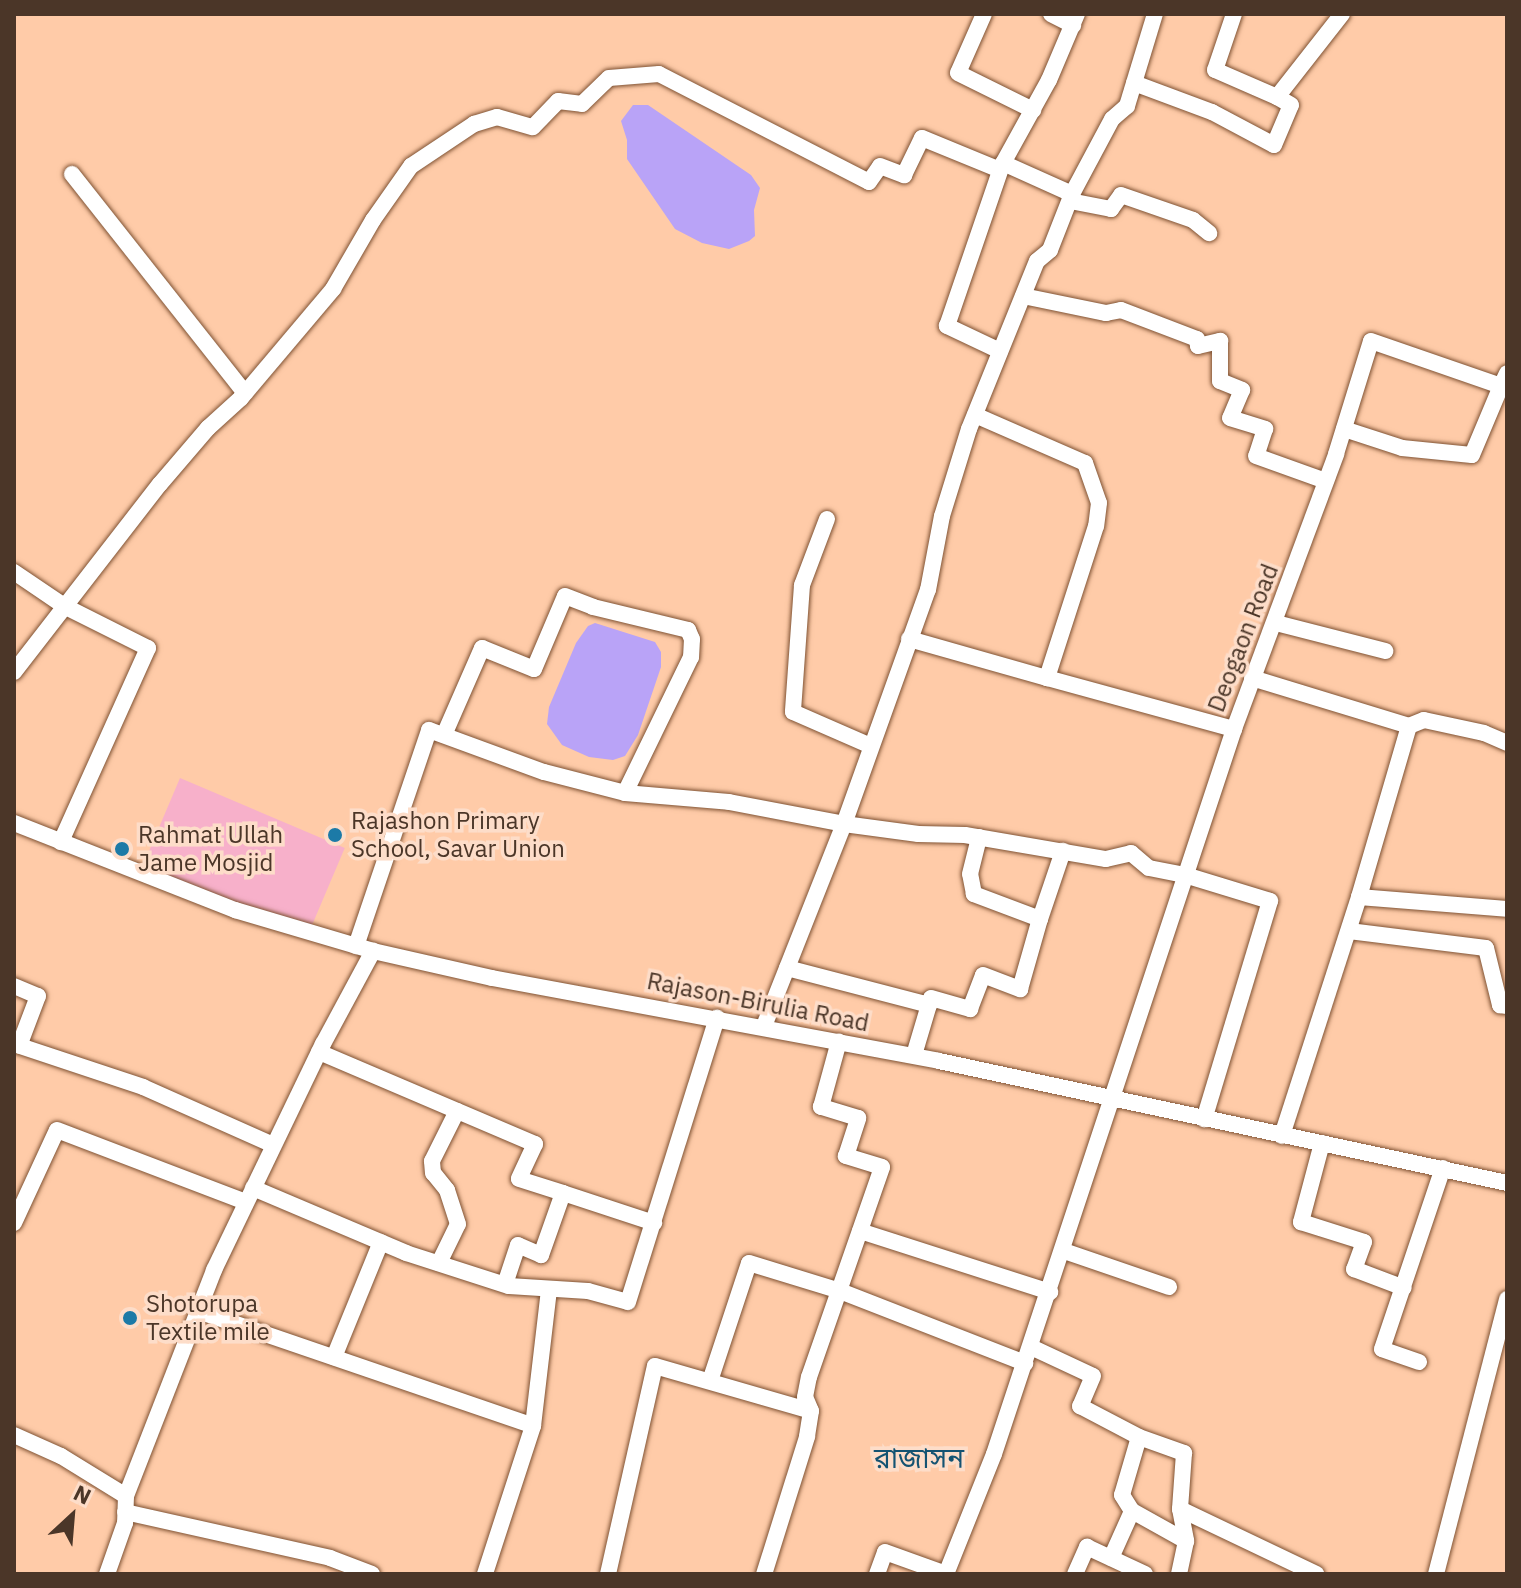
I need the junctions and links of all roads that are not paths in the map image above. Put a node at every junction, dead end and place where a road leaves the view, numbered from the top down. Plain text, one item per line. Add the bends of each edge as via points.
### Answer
1 (984, 14) edge
2 (1051, 14) edge
3 (1155, 14) edge
4 (1234, 14) edge
5 (1342, 14) edge
6 (1075, 19) edge
7 (1134, 83) junction
8 (1277, 97) junction
9 (1033, 110) junction
10 (1002, 167) junction
11 (72, 174) dead end
12 (1071, 197) junction
13 (1209, 233) dead end
14 (1023, 296) junction
15 (1000, 351) junction
16 (1504, 380) edge
17 (245, 393) junction
18 (975, 415) junction
19 (1344, 429) junction
20 (1326, 481) junction
21 (827, 519) dead end
22 (14, 572) edge
23 (64, 606) junction
24 (1276, 623) junction
25 (909, 639) junction
26 (1385, 651) dead end
27 (14, 672) edge
28 (1047, 678) junction
29 (1252, 678) junction
30 (1409, 726) junction
31 (1234, 729) junction
32 (444, 735) junction
33 (1507, 743) edge
34 (871, 746) junction
35 (625, 793) junction
36 (14, 823) edge
37 (844, 824) junction
38 (979, 837) junction
39 (61, 842) junction
40 (1063, 851) junction
41 (1185, 875) junction
42 (1359, 897) junction
43 (1507, 909) edge
44 (1040, 919) junction
45 (1349, 931) junction
46 (356, 946) junction
47 (373, 951) junction
48 (787, 968) junction
49 (14, 986) edge
50 (929, 1005) junction
51 (1507, 1006) edge
52 (717, 1018) junction
53 (764, 1026) junction
54 (839, 1041) junction
55 (16, 1045) edge
56 (319, 1052) junction
57 (914, 1055) junction
58 (1114, 1098) junction
59 (457, 1111) junction
60 (1204, 1119) junction
61 (1282, 1136) junction
62 (1322, 1143) junction
63 (273, 1145) junction
64 (1443, 1168) junction
65 (1507, 1183) edge
66 (563, 1193) junction
67 (250, 1195) junction
68 (14, 1223) edge
69 (654, 1223) junction
70 (860, 1231) junction
71 (381, 1242) junction
72 (1064, 1251) junction
73 (439, 1263) junction
74 (505, 1284) junction
75 (1169, 1287) dead end
76 (1404, 1288) junction
77 (549, 1290) junction
78 (840, 1291) junction
79 (1050, 1292) junction
80 (1507, 1299) edge
81 (198, 1311) junction
82 (1028, 1355) junction
83 (334, 1357) junction
84 (1419, 1362) dead end
85 (710, 1381) junction
86 (811, 1411) junction
87 (533, 1426) junction
88 (14, 1435) edge
89 (1139, 1437) junction
90 (126, 1504) junction
91 (1180, 1509) junction
92 (1132, 1511) junction
93 (1186, 1541) junction
94 (1111, 1558) junction
95 (107, 1574) edge
96 (372, 1574) edge
97 (485, 1574) edge
98 (608, 1574) edge
99 (764, 1574) edge
100 (877, 1574) edge
101 (946, 1574) edge
102 (1075, 1574) edge
103 (1145, 1574) edge
104 (1179, 1574) edge
105 (1316, 1574) edge
106 (1436, 1574) edge

1 - 9 street via 958,73
2 - 6 street
3 - 7 street
4 - 8 street via 1215,70
5 - 8 street
6 - 9 street
7 - 8 street via 1212,112 1274,145 1291,105
7 - 12 street via 1127,106 1112,119
9 - 10 street
10 - 12 street
10 - 15 street via 947,326
10 - 17 street via 922,138 904,175 880,166 869,182 659,74 609,78 582,104 558,101 533,127 497,117 474,124 411,166 333,289
11 - 17 street
12 - 13 street via 1111,209 1121,195 1193,220
12 - 14 street via 1050,250 1037,261
14 - 15 street
14 - 20 street via 1106,313 1121,310 1197,339 1198,346 1220,341 1220,381 1242,390 1230,418 1265,429 1256,456
15 - 18 street
16 - 19 street via 1472,455 1402,448
16 - 19 street, Deogaon Road via 1371,341
17 - 23 street via 160,484
18 - 25 street via 942,516 928,590
18 - 28 street via 1085,463 1099,503
19 - 20 street, Deogaon Road
20 - 24 street, Deogaon Road
21 - 34 street via 802,585 793,712
22 - 23 street
23 - 27 street
23 - 39 street via 148,648
24 - 26 street
24 - 29 street, Deogaon Road
25 - 28 street
25 - 34 street
28 - 31 street
29 - 30 street
29 - 31 street, Deogaon Road
30 - 33 street via 1424,720
30 - 42 street
31 - 41 street, Deogaon Road
32 - 35 street via 544,772
32 - 35 street via 482,648 534,669 565,596 688,630 691,657
32 - 46 street via 429,730
34 - 37 street
35 - 37 street via 729,802
36 - 39 street, Rajason-Birulia Road
37 - 38 street
37 - 48 street
38 - 40 street
38 - 44 street via 970,874 974,894
39 - 46 street, Rajason-Birulia Road via 235,910
40 - 41 street via 1106,859 1131,853 1149,868
40 - 44 street
41 - 58 street, Deogaon Road
41 - 60 street via 1270,901
42 - 43 street
42 - 45 street
44 - 50 street via 1020,989 983,975 970,1009 931,998
45 - 51 street via 1486,948 1500,1005
45 - 61 street
46 - 47 street, Rajason-Birulia Road
47 - 52 street, Rajason-Birulia Road
47 - 56 street
48 - 50 street
48 - 53 street
49 - 55 street via 38,996
50 - 57 street
52 - 53 street, Rajason-Birulia Road
52 - 69 street
53 - 54 street, Rajason-Birulia Road
54 - 57 street, Rajason-Birulia Road
54 - 70 street via 821,1107 858,1118 846,1156 882,1167
55 - 63 street via 143,1087
56 - 59 street
56 - 63 street
57 - 58 street, Rajason-Birulia Road
58 - 60 street, Rajason-Birulia Road
58 - 72 street, Deogaon Road
59 - 66 street via 535,1144 519,1179
59 - 73 street via 432,1161 458,1224
60 - 61 street, Rajason-Birulia Road
61 - 62 street, Rajason-Birulia Road
62 - 64 street, Rajason-Birulia Road
62 - 76 street via 1301,1222 1364,1242 1354,1269
63 - 67 street
64 - 65 street, Rajason-Birulia Road
64 - 76 street
66 - 69 street
66 - 74 street via 541,1255 518,1245
67 - 68 street via 57,1130
67 - 71 street
67 - 81 street
69 - 77 street via 628,1302 588,1291
70 - 78 street
70 - 79 street
71 - 73 street
71 - 83 street
72 - 75 street
72 - 79 street, Deogaon Road
73 - 74 street
74 - 77 street
76 - 84 street via 1382,1349
77 - 87 street
78 - 82 street
78 - 85 street via 749,1263
78 - 86 street via 809,1377 805,1397
79 - 82 street, Deogaon Road
80 - 106 street
81 - 83 street
81 - 90 street
82 - 89 street via 1093,1376 1080,1406
82 - 101 street, Deogaon Road
83 - 87 street
85 - 86 street
85 - 98 street via 655,1366
86 - 99 street
87 - 97 street
88 - 90 street via 61,1456
89 - 91 street via 1184,1453
89 - 92 street via 1122,1495
90 - 95 street
90 - 96 street
91 - 93 street
91 - 105 street
92 - 93 street
92 - 94 street
93 - 104 street
94 - 102 street via 1087,1547
94 - 103 street
100 - 101 street via 885,1552

